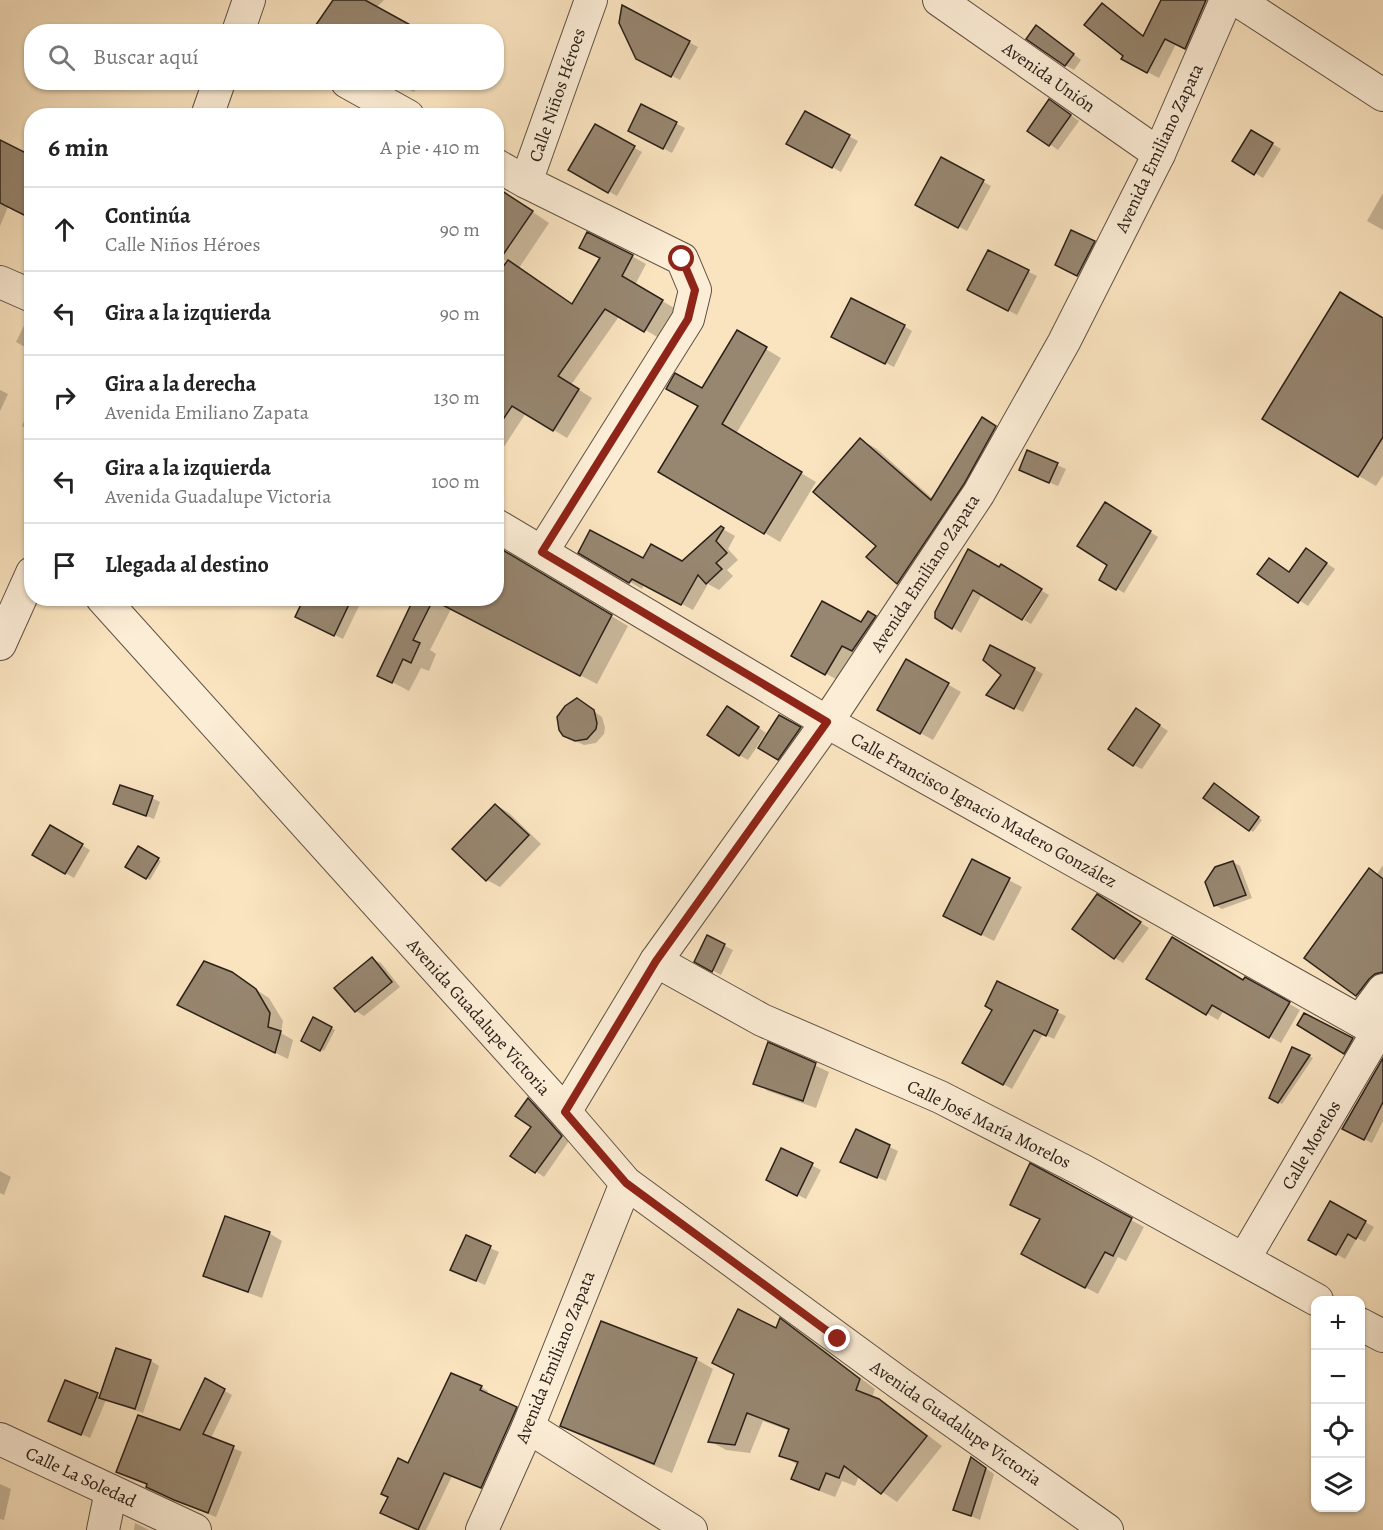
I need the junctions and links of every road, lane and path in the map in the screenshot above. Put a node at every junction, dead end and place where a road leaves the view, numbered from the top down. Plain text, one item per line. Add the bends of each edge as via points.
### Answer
1 (591, 0) edge
2 (939, 0) edge
3 (1226, 0) edge
4 (1237, 0) edge
5 (216, 90) edge
6 (361, 90) edge
7 (1383, 95) edge
8 (210, 108) edge
9 (394, 108) edge
10 (1159, 154) junction
11 (504, 170) edge
12 (526, 182) junction
13 (0, 282) edge
14 (24, 292) edge
15 (504, 530) edge
16 (542, 552) junction
17 (24, 591) edge
18 (109, 606) edge
19 (0, 644) edge
20 (827, 722) junction
21 (656, 961) junction
22 (1383, 990) edge
23 (1374, 1029) edge
24 (565, 1112) junction
25 (626, 1183) junction
26 (1244, 1259) junction
27 (1311, 1297) edge
28 (1365, 1327) edge
29 (1383, 1336) edge
30 (528, 1427) junction
31 (0, 1439) edge
32 (111, 1491) junction
33 (103, 1530) edge
34 (195, 1530) edge
35 (482, 1530) edge
36 (691, 1530) edge
37 (1107, 1530) edge

1 - 12 street, Calle Niños Héroes
2 - 10 street, Avenida Unión
3 - 10 street, Avenida Emiliano Zapata
4 - 7 street
5 - 8 street
6 - 9 street
10 - 20 street, Avenida Emiliano Zapata via 1064,342 979,493
11 - 12 street
12 - 16 street, Calle Niños Héroes via 682,259 695,290 688,319
13 - 14 street
15 - 16 street, Calle Francisco Ignacio Madero González
16 - 20 street, Calle Francisco Ignacio Madero González
17 - 19 street
18 - 24 street, Avenida Guadalupe Victoria
20 - 21 street, Avenida Emiliano Zapata
20 - 23 street, Calle Francisco Ignacio Madero González
21 - 24 street, Avenida Emiliano Zapata
21 - 26 street, Calle José María Morelos via 762,1020 950,1102
22 - 23 street, Calle Morelos
23 - 26 street, Calle Morelos
24 - 25 street, Avenida Guadalupe Victoria
25 - 30 street, Avenida Emiliano Zapata
25 - 37 street, Avenida Guadalupe Victoria
26 - 27 street, Calle José María Morelos
28 - 29 street
30 - 35 street, Avenida Emiliano Zapata
30 - 36 street
31 - 32 street, Calle La Soledad
32 - 33 street
32 - 34 street, Calle La Soledad

